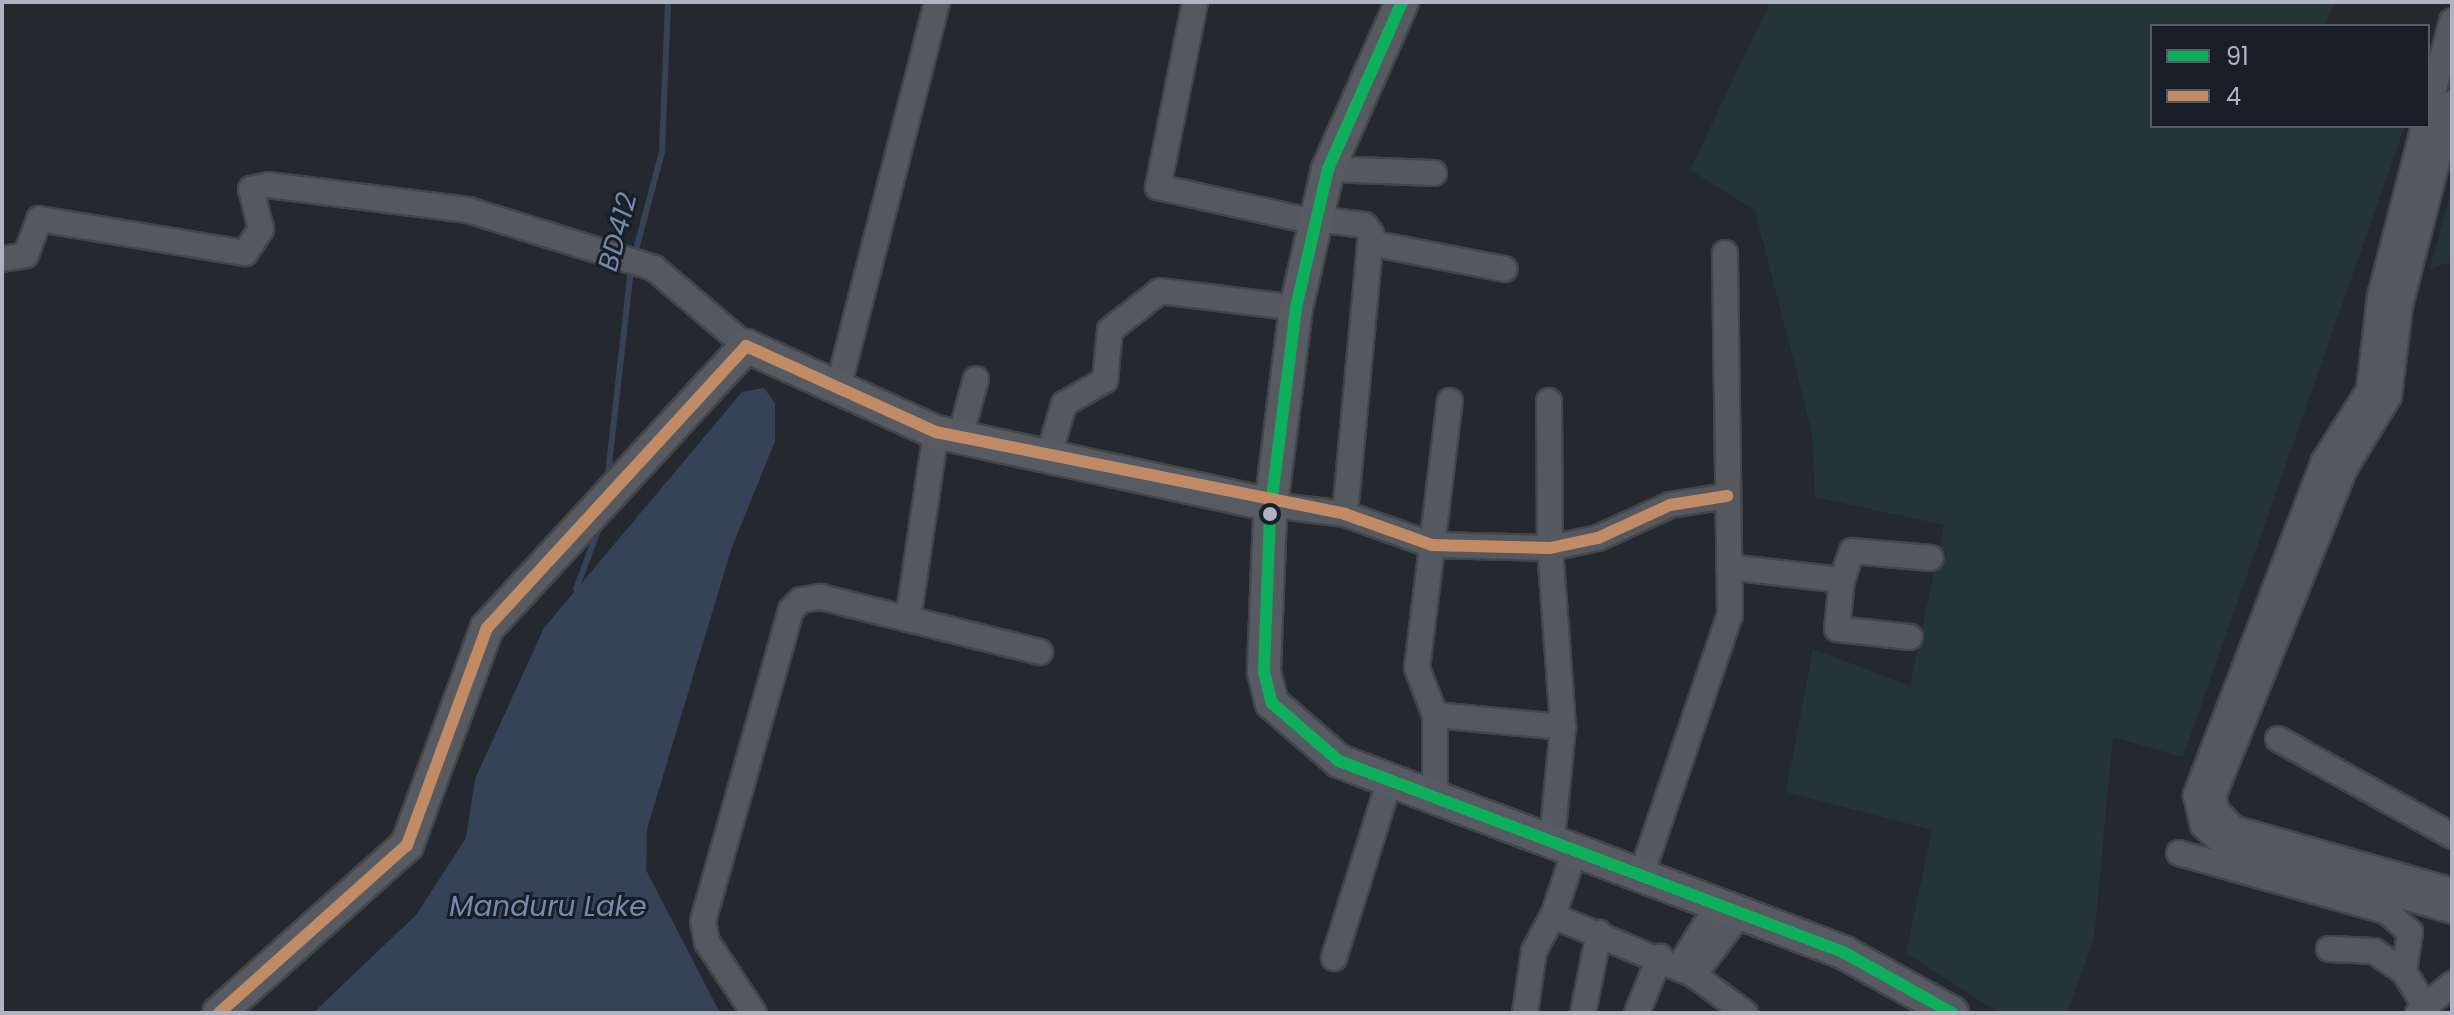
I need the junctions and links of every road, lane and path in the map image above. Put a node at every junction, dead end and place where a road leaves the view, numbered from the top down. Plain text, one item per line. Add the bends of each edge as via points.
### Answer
1 (937, 2) edge
2 (1195, 2) edge
3 (1402, 2) edge
4 (2452, 21) edge
5 (2446, 71) edge
6 (2452, 103) edge
7 (2430, 107) edge
8 (2423, 128) edge
9 (1328, 169) junction
10 (1434, 173) dead end
11 (1315, 221) junction
12 (1370, 243) junction
13 (1725, 253) dead end
14 (2, 259) edge
15 (1505, 269) dead end
16 (1296, 308) junction
17 (746, 346) junction
18 (976, 379) dead end
19 (838, 388) junction
20 (1450, 401) dead end
21 (1549, 401) dead end
22 (948, 435) junction
23 (1049, 454) junction
24 (2335, 465) junction
25 (1727, 496) junction
26 (1271, 505) junction
27 (1345, 514) junction
28 (1432, 545) junction
29 (1550, 548) junction
30 (1931, 558) dead end
31 (1729, 567) junction
32 (1842, 580) junction
33 (908, 619) junction
34 (1910, 637) dead end
35 (1040, 652) dead end
36 (1435, 715) junction
37 (1563, 727) junction
38 (2278, 739) dead end
39 (1389, 782) junction
40 (1435, 800) junction
41 (2211, 820) junction
42 (2452, 836) edge
43 (1564, 843) junction
44 (2179, 853) dead end
45 (1642, 873) junction
46 (2452, 891) edge
47 (1730, 908) junction
48 (2452, 911) edge
49 (1553, 916) junction
50 (1599, 933) junction
51 (2329, 949) dead end
52 (1334, 958) dead end
53 (1678, 966) junction
54 (2404, 972) junction
55 (2452, 984) edge
56 (2421, 1008) edge
57 (1948, 1012) edge
58 (219, 1013) edge
59 (754, 1013) edge
60 (1525, 1013) edge
61 (1583, 1013) edge
62 (1637, 1013) edge
63 (1745, 1013) edge

1 - 19 street
2 - 11 street via 1158,187
3 - 9 main road
4 - 5 street
5 - 7 street
6 - 24 street via 2400,306 2389,396
8 - 24 street via 2380,296 2369,390
9 - 10 street
9 - 11 main road
11 - 12 street via 1365,225
11 - 16 main road
12 - 15 street
12 - 27 street
13 - 25 street
14 - 17 street via 26,255 39,219 245,253 261,229 251,189 268,185 468,210 654,268
16 - 23 street via 1160,291 1110,330 1105,380 1064,404
16 - 26 main road
17 - 19 main road
17 - 58 main road via 487,628 407,845
18 - 22 street
19 - 22 main road
20 - 28 street
21 - 29 street
22 - 23 main road
22 - 33 street
23 - 26 main road
24 - 41 street via 2214,794
25 - 29 street via 1670,505 1598,538
25 - 31 street
26 - 27 street
26 - 39 main road via 1264,672 1272,703 1339,761
27 - 28 street
28 - 29 street
28 - 36 street via 1417,668
29 - 37 street
30 - 32 street via 1852,551
31 - 32 street
31 - 45 street via 1730,615
32 - 34 street via 1837,629
33 - 35 street
33 - 59 street via 821,597 801,600 791,610 703,921 707,942
36 - 37 street
36 - 40 street
37 - 43 street
38 - 42 street
39 - 40 main road
39 - 52 street
40 - 43 main road
41 - 46 street
41 - 48 street via 2224,845
43 - 45 main road
43 - 49 street
44 - 54 street via 2386,911 2410,932
45 - 47 main road
47 - 53 street
47 - 57 main road via 1843,952
49 - 50 street
49 - 60 street via 1534,951
50 - 53 street
50 - 61 street
51 - 54 street via 2374,951
53 - 62 street
53 - 63 street
54 - 56 street
55 - 56 street

